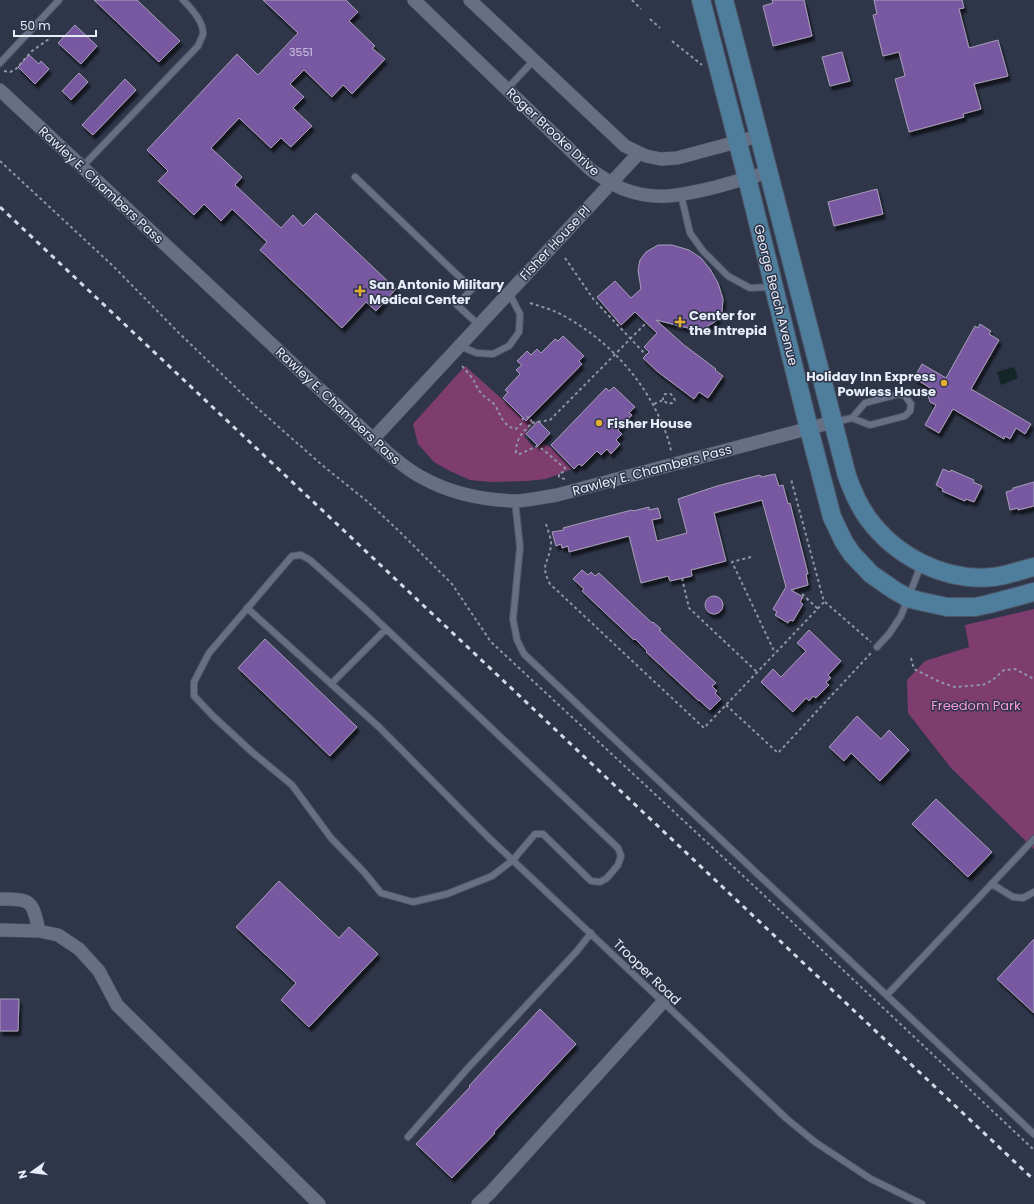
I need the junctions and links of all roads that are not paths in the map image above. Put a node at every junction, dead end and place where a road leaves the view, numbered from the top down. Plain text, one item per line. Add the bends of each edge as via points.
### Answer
1 (59, 0) edge
2 (183, 0) edge
3 (470, 0) edge
4 (701, 0) edge
5 (724, 0) edge
6 (419, 2) edge
7 (534, 60) junction
8 (0, 62) edge
9 (507, 89) junction
10 (0, 90) edge
11 (759, 136) junction
12 (737, 142) junction
13 (639, 153) junction
14 (82, 167) junction
15 (769, 172) junction
16 (355, 177) dead end
17 (747, 178) junction
18 (611, 183) junction
19 (681, 195) junction
20 (774, 287) junction
21 (509, 293) junction
22 (479, 325) junction
23 (459, 346) junction
24 (852, 418) junction
25 (833, 422) junction
26 (809, 429) junction
27 (373, 439) junction
28 (515, 501) junction
29 (922, 563) junction
30 (1034, 567) edge
31 (1034, 592) edge
32 (908, 598) junction
33 (247, 608) junction
34 (386, 629) junction
35 (877, 647) road end
36 (331, 684) junction
37 (1034, 839) edge
38 (513, 860) junction
39 (992, 884) junction
40 (1034, 892) edge
41 (0, 899) edge
42 (0, 930) edge
43 (39, 931) junction
44 (591, 933) junction
45 (887, 996) junction
46 (663, 1002) junction
47 (1034, 1134) edge
48 (408, 1137) dead end
49 (319, 1204) edge
50 (478, 1204) edge
51 (922, 1204) edge

1 - 8 lane
2 - 14 lane via 192,8 199,20 203,33 198,46
3 - 7 street
4 - 12 street, George Beach Avenue
5 - 11 street, George Beach Avenue
6 - 9 street, Roger Brooke Drive
7 - 9 lane
7 - 13 street via 625,146
9 - 18 street, Roger Brooke Drive via 591,170
10 - 14 street, Rawley E. Chambers Pass
11 - 12 street
11 - 15 street, George Beach Avenue
12 - 13 street via 677,158 661,159
12 - 17 street, George Beach Avenue
13 - 18 street, Fisher House Pl
14 - 27 street, Rawley E. Chambers Pass
15 - 17 street, Roger Brooke Drive
15 - 25 street, George Beach Avenue
16 - 22 lane via 472,289 457,305
17 - 19 street, Roger Brooke Drive
17 - 20 street, George Beach Avenue
18 - 19 street, Roger Brooke Drive via 646,195
18 - 21 street, Fisher House Pl
19 - 20 lane via 690,233 728,276 750,288
20 - 26 street, George Beach Avenue
21 - 22 street, Fisher House Pl
21 - 23 lane via 520,314 519,332 509,346 494,354 477,353
22 - 23 street, Fisher House Pl
23 - 27 street, Fisher House Pl
24 - 24 lane via 870,425 905,416 910,411 911,404 905,396 899,394 864,403
24 - 25 lane
25 - 26 street, Rawley E. Chambers Pass
25 - 29 street, George Beach Avenue via 847,476 866,516 891,543
26 - 28 street, Rawley E. Chambers Pass via 557,495
26 - 32 street, George Beach Avenue via 832,517 844,542 871,574
27 - 28 street, Rawley E. Chambers Pass via 405,467 443,487 462,493
28 - 45 lane via 520,547 513,619 517,640 524,654
29 - 30 street, George Beach Avenue via 949,573 979,577 994,577
29 - 32 lane
31 - 32 street, George Beach Avenue via 975,607 933,605
32 - 35 lane via 901,616
33 - 34 lane via 292,556 301,554
33 - 36 lane, Trooper Road
33 - 38 lane via 209,653 194,682 194,696 246,747 292,785 331,838 381,893 413,902 447,894 492,876
34 - 36 lane
34 - 38 lane via 618,848 621,856 618,865 600,882 591,881 543,834 535,834
36 - 38 lane, Trooper Road via 379,727
37 - 39 lane
38 - 44 lane, Trooper Road
39 - 40 lane via 1012,897 1023,898
39 - 45 lane
41 - 43 street via 20,899 28,902 33,907
42 - 43 street
43 - 49 street via 58,935 79,949 99,971 117,1005
44 - 46 lane, Trooper Road
44 - 48 lane
45 - 47 lane
46 - 50 street
46 - 51 lane, Trooper Road via 787,1119 815,1142 870,1179

